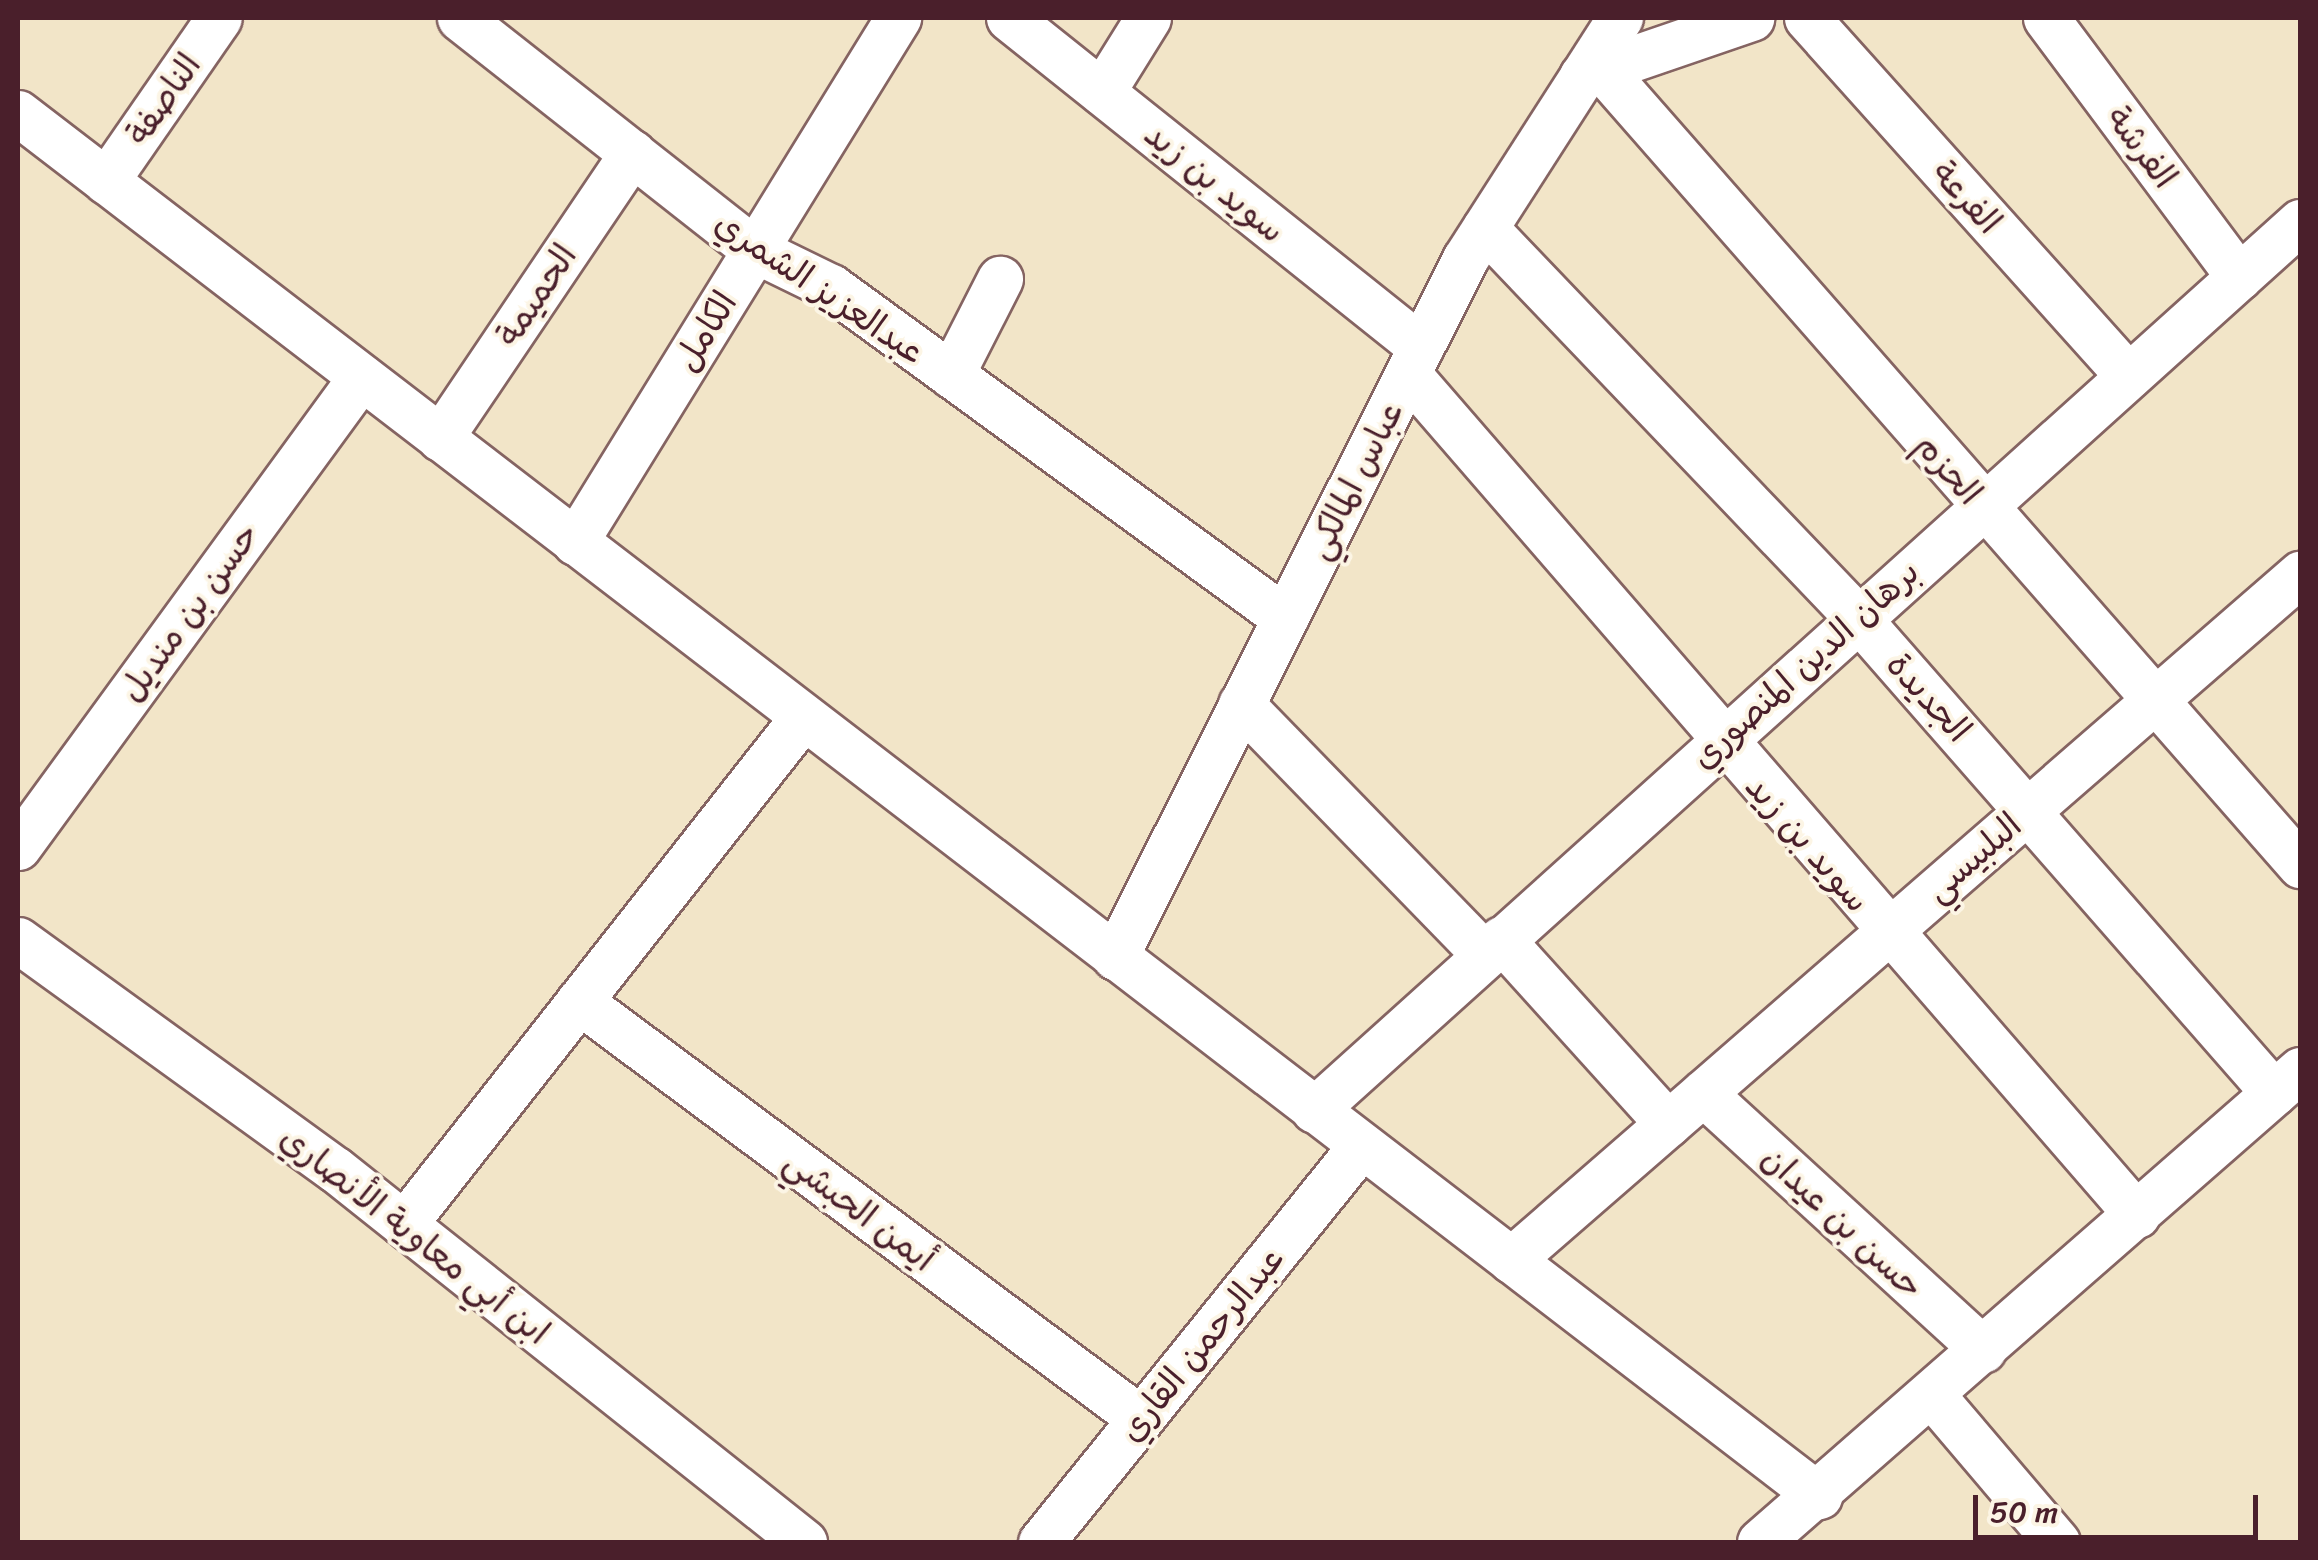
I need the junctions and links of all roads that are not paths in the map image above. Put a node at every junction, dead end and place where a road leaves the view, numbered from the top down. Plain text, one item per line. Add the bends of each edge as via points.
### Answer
1 (220, 18) edge
2 (460, 18) edge
3 (898, 18) edge
4 (1008, 18) edge
5 (1148, 18) edge
6 (1620, 18) edge
7 (1751, 18) edge
8 (1806, 18) edge
9 (2046, 18) edge
10 (1592, 73) junction
11 (1102, 92) junction
12 (18, 113) edge
13 (632, 153) junction
14 (106, 181) junction
15 (2300, 222) edge
16 (1486, 228) junction
17 (755, 250) junction
18 (2239, 277) junction
19 (1000, 280) dead end
20 (1414, 360) junction
21 (951, 375) junction
22 (360, 376) junction
23 (2128, 376) junction
24 (440, 438) junction
25 (1981, 506) junction
26 (575, 542) junction
27 (2300, 574) edge
28 (1856, 616) junction
29 (1285, 618) junction
30 (2158, 698) junction
31 (1242, 704) junction
32 (802, 717) junction
33 (1718, 742) junction
34 (2030, 808) junction
35 (2292, 837) edge
36 (18, 847) edge
37 (1886, 932) junction
38 (18, 940) edge
39 (1492, 947) junction
40 (1115, 956) junction
41 (579, 1001) junction
42 (2287, 1082) edge
43 (1703, 1092) junction
44 (1314, 1110) junction
45 (1668, 1124) junction
46 (1361, 1146) junction
47 (2137, 1214) junction
48 (404, 1224) junction
49 (1511, 1260) junction
50 (1982, 1350) junction
51 (1932, 1395) junction
52 (1141, 1418) junction
53 (1819, 1496) junction
54 (1766, 1541) edge
55 (804, 1542) edge
56 (1041, 1542) edge
57 (2057, 1542) edge

1 - 14 street, الناصفة
2 - 13 street, عبدالعزيز الشمري
3 - 17 street, الكامل
4 - 11 street, سويد بن زيد
5 - 11 street
6 - 10 street, عباس المالكي
7 - 10 street
8 - 23 street, الفرعة
9 - 18 street, الفرشة
10 - 16 street, عباس المالكي
10 - 25 street, الحزم
11 - 20 street, سويد بن زيد
12 - 14 street
13 - 17 street, عبدالعزيز الشمري
13 - 24 street, الحميمة
14 - 22 street
15 - 18 street, برهان الدين المنصوري
16 - 20 street, عباس المالكي
16 - 28 street, الجديدة
17 - 21 street, عبدالعزيز الشمري via 831,287
17 - 26 street, الكامل
18 - 23 street, برهان الدين المنصوري
19 - 21 street
20 - 29 street, عباس المالكي
20 - 33 street, سويد بن زيد
21 - 29 street, عبدالعزيز الشمري
22 - 24 street
22 - 36 street, حسن بن منديل
23 - 25 street, برهان الدين المنصوري
24 - 26 street
25 - 28 street, برهان الدين المنصوري
25 - 30 street, الحزم
26 - 32 street
27 - 30 street, البلبيسي
28 - 33 street, برهان الدين المنصوري
28 - 34 street, الجديدة
29 - 31 street, عباس المالكي
30 - 34 street, البلبيسي
30 - 35 street, الحزم
31 - 39 street
31 - 40 street, عباس المالكي
32 - 40 street
32 - 41 street
33 - 37 street, سويد بن زيد
33 - 39 street, برهان الدين المنصوري
34 - 37 street, البلبيسي
34 - 42 street, الجديدة
37 - 43 street, البلبيسي
37 - 47 street, سويد بن زيد
38 - 48 street, ابن أبي معاوية الأنصاري
39 - 44 street, برهان الدين المنصوري
39 - 45 street
40 - 44 street
41 - 48 street
41 - 52 street, أيمن الحبشي
42 - 47 street
43 - 45 street, البلبيسي
43 - 50 street, حسن بن عيدان
44 - 46 street
45 - 49 street, البلبيسي
46 - 49 street
46 - 52 street, عبدالرحمن القاري
47 - 50 street
48 - 55 street, ابن أبي معاوية الأنصاري
49 - 53 street
50 - 51 street
51 - 53 street
51 - 57 street
52 - 56 street, عبدالرحمن القاري
53 - 54 street

